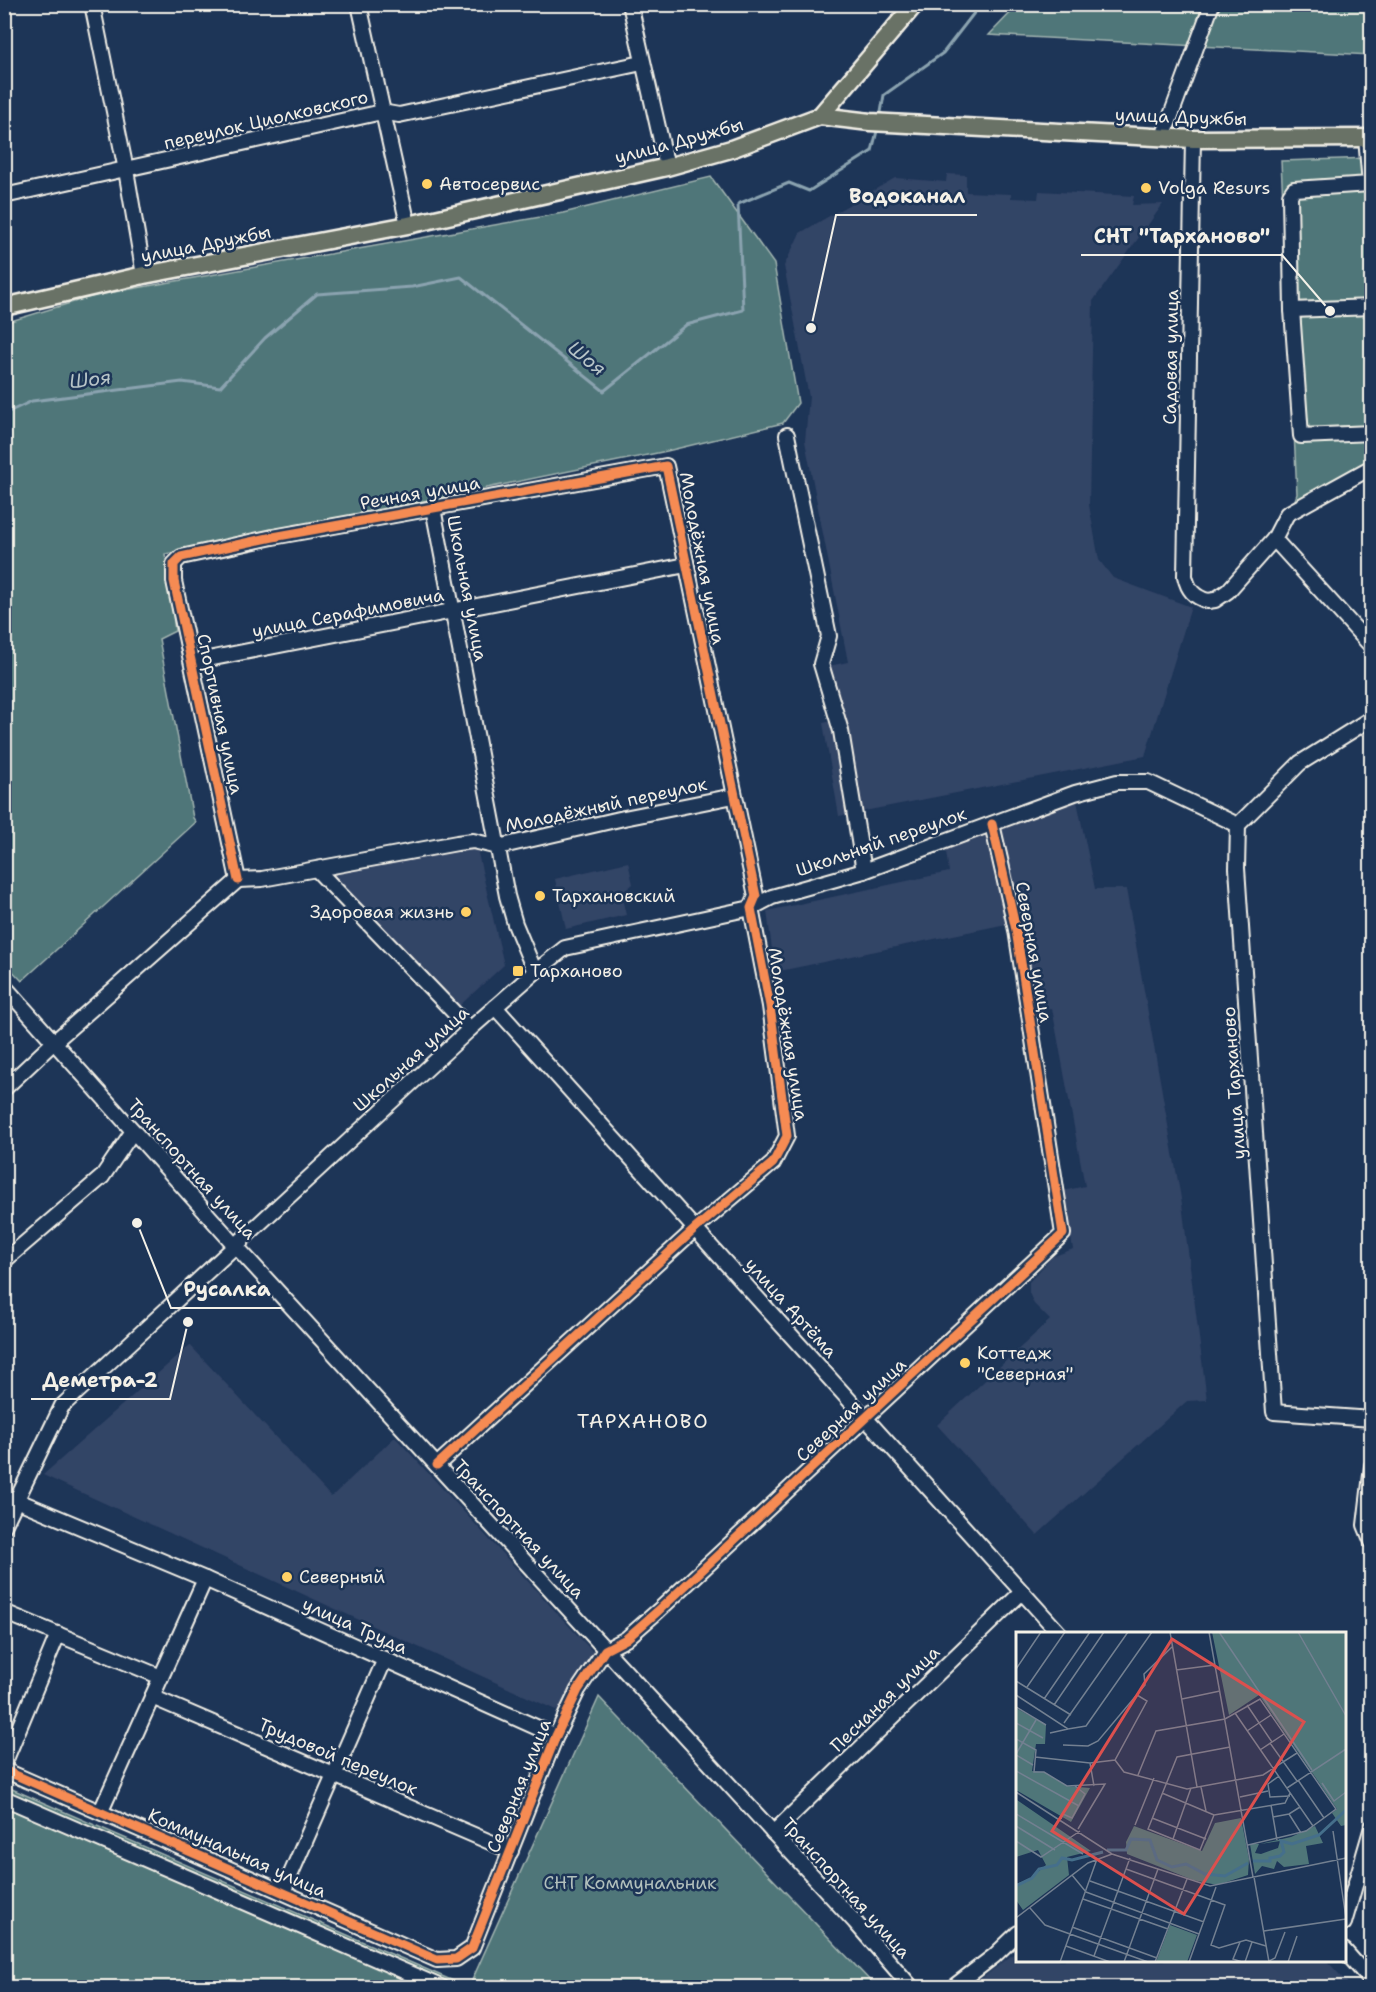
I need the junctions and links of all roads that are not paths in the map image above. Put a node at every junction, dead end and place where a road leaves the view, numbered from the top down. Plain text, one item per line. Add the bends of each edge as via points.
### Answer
1 (92, 4) edge
2 (359, 4) edge
3 (630, 4) edge
4 (1212, 4) edge
5 (910, 7) edge
6 (642, 63) junction
7 (382, 112) junction
8 (820, 116) junction
9 (1163, 137) junction
10 (1369, 138) edge
11 (1193, 139) junction
12 (667, 167) junction
13 (126, 170) junction
14 (1371, 184) edge
15 (4, 196) edge
16 (408, 225) junction
17 (144, 275) junction
18 (4, 307) edge
19 (1371, 307) edge
20 (1292, 310) junction
21 (1371, 433) edge
22 (788, 435) dead end
23 (666, 466) joint
24 (1371, 467) edge
25 (433, 508) junction
26 (1274, 539) junction
27 (181, 557) joint
28 (686, 565) junction
29 (454, 612) junction
30 (1371, 647) edge
31 (193, 662) junction
32 (1371, 717) edge
33 (734, 796) junction
34 (992, 824) junction
35 (1238, 825) junction
36 (498, 847) junction
37 (317, 870) junction
38 (864, 871) junction
39 (238, 880) junction
40 (751, 908) junction
41 (535, 972) junction
42 (4, 986) edge
43 (495, 1007) junction
44 (470, 1029) junction
45 (54, 1042) junction
46 (4, 1089) edge
47 (133, 1131) junction
48 (695, 1229) junction
49 (234, 1244) junction
50 (4, 1261) edge
51 (866, 1418) junction
52 (1371, 1419) edge
53 (436, 1465) junction
54 (1371, 1466) edge
55 (11, 1498) edge
56 (4, 1526) edge
57 (1371, 1542) edge
58 (205, 1579) junction
59 (1022, 1592) junction
60 (4, 1612) edge
61 (1058, 1632) edge
62 (58, 1634) junction
63 (605, 1650) junction
64 (385, 1659) junction
65 (161, 1677) junction
66 (152, 1697) junction
67 (556, 1736) junction
68 (4, 1764) edge
69 (4, 1770) edge
70 (334, 1775) junction
71 (4, 1798) edge
72 (101, 1811) junction
73 (1371, 1827) edge
74 (773, 1833) junction
75 (510, 1851) junction
76 (283, 1892) junction
77 (1346, 1916) edge
78 (1016, 1934) edge
79 (1346, 1952) edge
80 (456, 1959) joint
81 (1371, 1982) edge
82 (443, 1988) edge
83 (912, 1988) edge
84 (952, 1988) edge

1 - 13 street
2 - 7 street
3 - 6 street
4 - 9 street
5 - 8 main road
6 - 7 street, переулок Циолковского via 399,115
6 - 12 street
7 - 13 street, переулок Циолковского
7 - 16 street
8 - 9 main road, улица Дружбы
8 - 12 main road, улица Дружбы
9 - 11 main road, улица Дружбы
10 - 11 main road, улица Дружбы
10 - 14 street
11 - 26 street, Садовая улица via 1185,576 1194,596 1215,600 1228,591
12 - 16 main road, улица Дружбы
13 - 15 street, переулок Циолковского
13 - 17 street
14 - 20 street via 1294,189 1290,195
16 - 17 main road, улица Дружбы
17 - 18 main road, улица Дружбы
19 - 20 street
20 - 21 street via 1300,436
22 - 38 street via 829,636 821,664 841,731
23 - 25 street, Речная улица
23 - 28 street, Молодёжная улица
24 - 26 street via 1287,514
25 - 27 street, Речная улица
25 - 29 street, Школьная улица
26 - 30 street
27 - 31 street, Спортивная улица via 174,564 174,581
28 - 29 street, улица Серафимовича
28 - 33 street, Молодёжная улица
29 - 31 street, улица Серафимовича
29 - 36 street, Школьная улица
31 - 39 street, Спортивная улица
32 - 35 street via 1300,763
33 - 36 street, Молодёжный переулок
33 - 40 street, Молодёжная улица via 756,896
34 - 35 street, Школьный переулок via 1086,790 1117,782 1148,782
34 - 38 street, Школьный переулок
34 - 51 street, Северная улица via 1016,930 1063,1234
35 - 52 street, улица Тарханово via 1237,868 1274,1412
36 - 37 street, Молодёжный переулок via 473,841 457,843
36 - 41 street, Школьная улица via 515,924
37 - 39 street, Молодёжный переулок
37 - 44 street
38 - 40 street, Школьный переулок via 772,897
39 - 45 street
40 - 41 street, Школьный переулок via 565,948
40 - 48 street, Молодёжная улица via 770,1006 787,1136 773,1163
41 - 43 street, Школьная улица
42 - 45 street, Транспортная улица
43 - 44 street, Школьная улица
43 - 48 street, улица Артёма
44 - 49 street, Школьная улица
45 - 46 street
45 - 47 street, Транспортная улица
47 - 49 street, Транспортная улица
47 - 50 street via 102,1177
48 - 51 street, улица Артёма
48 - 53 street, Молодёжная улица
49 - 53 street, Транспортная улица
49 - 55 street, Школьная улица via 62,1406
51 - 59 street, улица Артёма
51 - 63 street, Северная улица via 658,1611 626,1639
53 - 63 street, Транспортная улица
54 - 57 street via 1365,1525
55 - 56 street, Школьная улица
55 - 58 street, улица Труда
58 - 64 street, улица Труда
58 - 65 street
59 - 61 street, улица Артёма
59 - 74 street, Песчаная улица
60 - 62 street
62 - 65 street
62 - 68 street
63 - 67 street, Северная улица via 578,1690
63 - 74 street, Транспортная улица
64 - 67 street, улица Труда
64 - 70 street
65 - 66 street
66 - 70 street, Трудовой переулок
66 - 72 street
67 - 75 street, Северная улица
69 - 72 street, Коммунальная улица
70 - 75 street, Трудовой переулок
70 - 76 street
71 - 82 street
72 - 76 street, Коммунальная улица
73 - 77 street
74 - 83 street, Транспортная улица
75 - 80 street, Северная улица via 472,1948
76 - 80 street, Коммунальная улица via 437,1960
78 - 84 street
79 - 81 street

